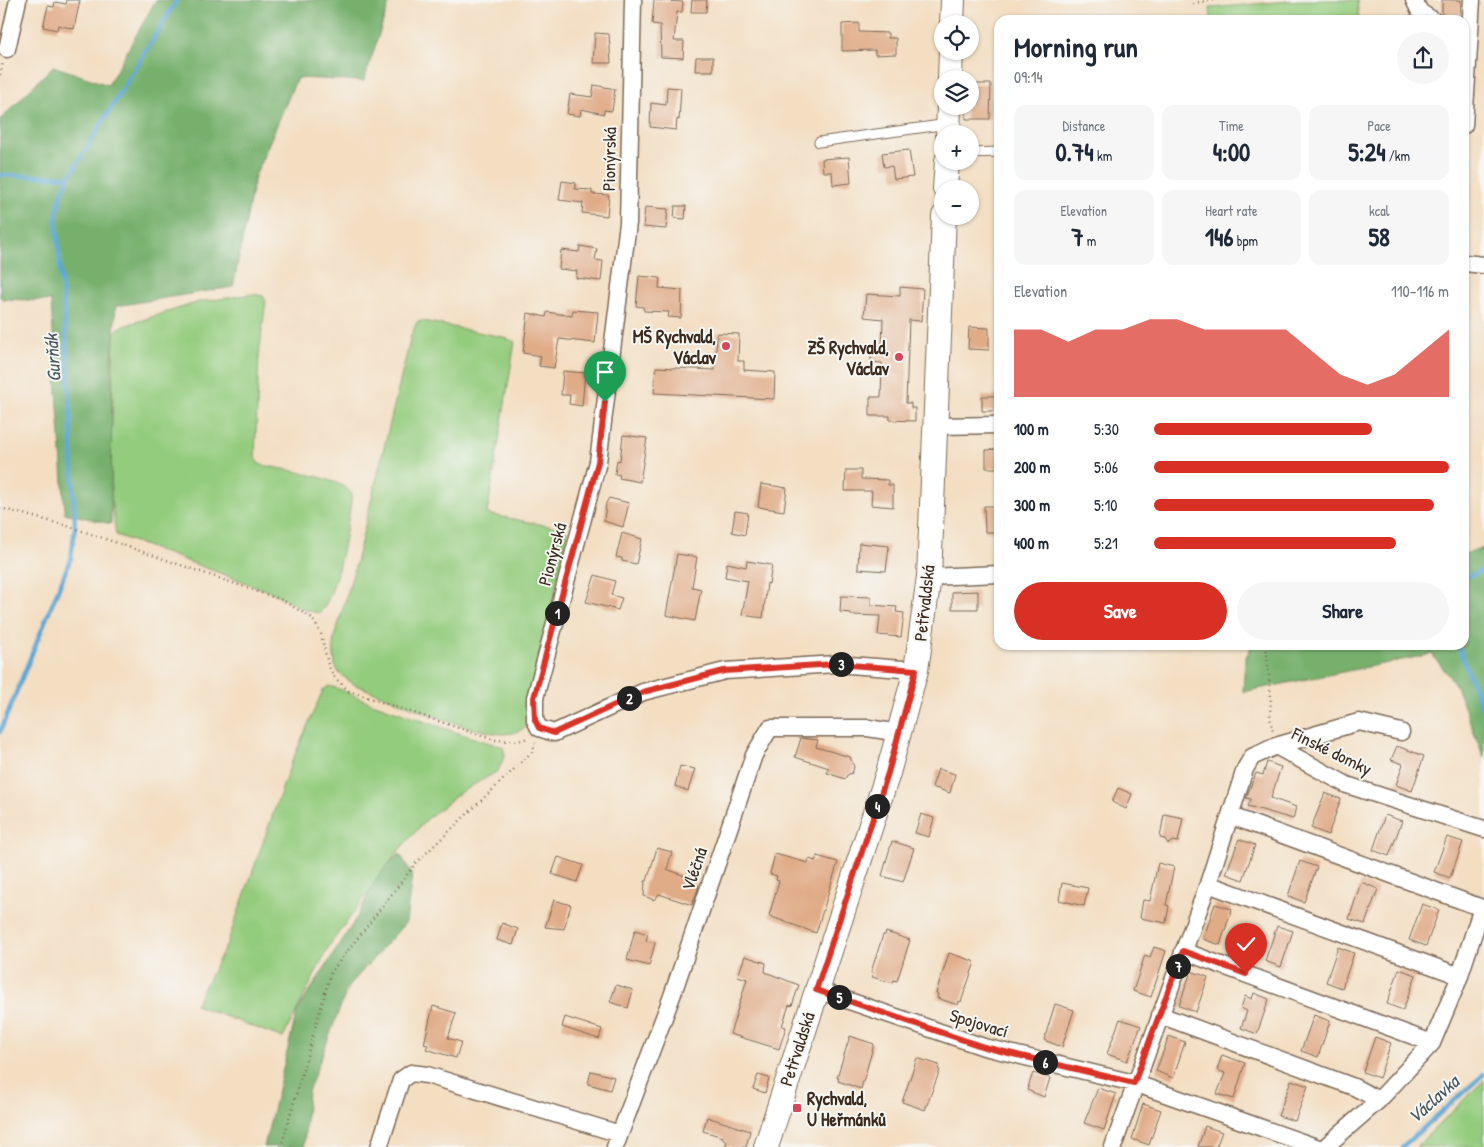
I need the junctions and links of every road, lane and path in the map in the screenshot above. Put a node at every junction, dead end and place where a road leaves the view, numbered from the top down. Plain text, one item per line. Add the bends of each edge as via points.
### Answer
1 (18, 0) edge
2 (633, 0) edge
3 (953, 0) edge
4 (1215, 0) edge
5 (1414, 0) edge
6 (1193, 2) dead end
7 (952, 15) edge
8 (1424, 15) edge
9 (1472, 16) edge
10 (7, 49) dead end
11 (1469, 57) edge
12 (948, 121) edge
13 (819, 142) dead end
14 (979, 152) edge
15 (994, 152) edge
16 (944, 225) edge
17 (1469, 264) edge
18 (1484, 265) edge
19 (994, 425) edge
20 (935, 426) junction
21 (0, 508) edge
22 (994, 574) edge
23 (929, 577) junction
24 (1266, 650) edge
25 (916, 670) junction
26 (1401, 732) dead end
27 (900, 733) junction
28 (537, 735) dead end
29 (531, 737) dead end
30 (1276, 746) junction
31 (1231, 816) junction
32 (1484, 829) edge
33 (1208, 884) junction
34 (1483, 906) edge
35 (1183, 951) junction
36 (1460, 976) junction
37 (816, 990) junction
38 (1160, 1015) junction
39 (1432, 1043) junction
40 (1134, 1083) junction
41 (1379, 1100) junction
42 (618, 1141) edge
43 (280, 1147) edge
44 (379, 1147) edge
45 (766, 1147) edge
46 (1113, 1147) edge
47 (1316, 1147) edge
48 (1325, 1147) edge

1 - 10 street
2 - 25 street, Pionýrská via 628,223 598,462 534,698 535,720 539,728 554,733 643,692 724,671 836,664
3 - 7 street
4 - 6 path
5 - 8 street
9 - 11 street
12 - 13 lane
14 - 15 lane
16 - 20 street, Petřvaldská
17 - 18 street
19 - 20 street
20 - 23 street, Petřvaldská
21 - 29 path via 68,526 282,600 312,618 321,634 328,665 335,678 350,691 494,740 518,741
22 - 23 street
23 - 25 street, Petřvaldská
24 - 30 path via 1270,717
25 - 27 street, Petřvaldská
26 - 30 street via 1359,722
27 - 37 street, Petřvaldská
27 - 42 street, Vléčná via 868,728 770,728 754,755 672,996
28 - 43 path via 533,751 418,862 331,972
30 - 31 street, Finské domky via 1252,757 1245,769
30 - 32 street, Finské domky via 1347,785
31 - 33 street, Finské domky
31 - 34 street
33 - 35 street, Finské domky
33 - 36 street
34 - 36 street
35 - 38 street, Finské domky
35 - 39 street
36 - 39 street
37 - 40 street, Spojovací via 984,1047
37 - 45 street, Petřvaldská
38 - 40 street, Finské domky
38 - 41 street via 1354,1087
39 - 41 street
40 - 46 street, Finské domky
40 - 47 street
41 - 48 street
42 - 44 street via 427,1075 411,1073 401,1080

